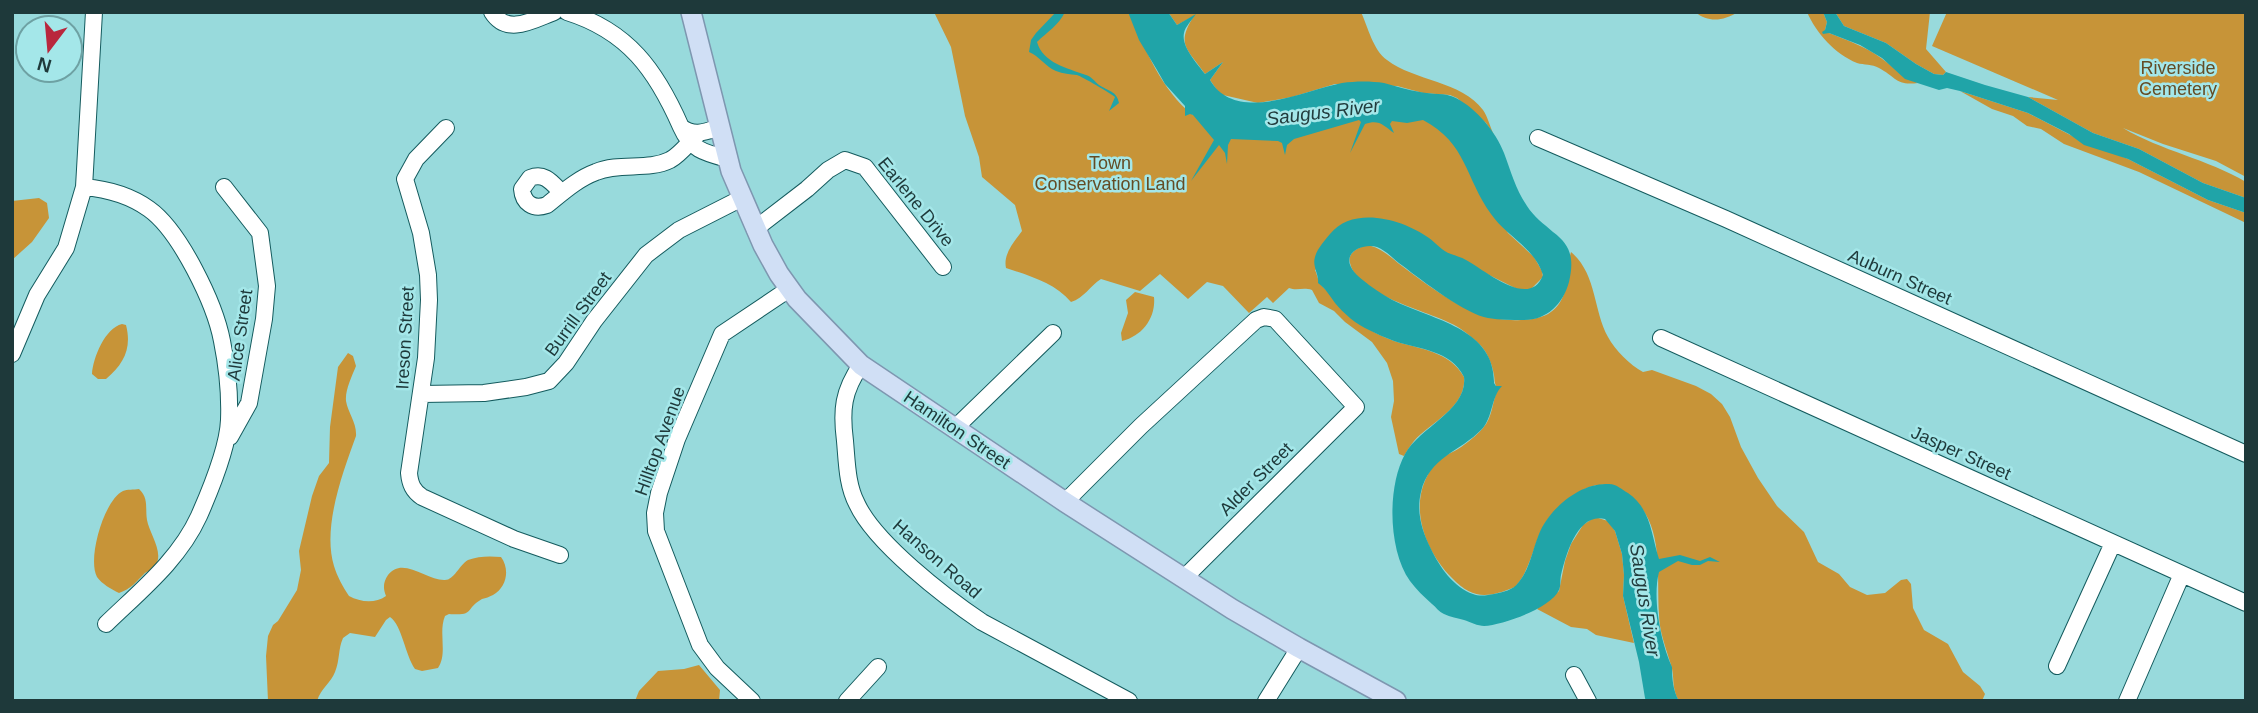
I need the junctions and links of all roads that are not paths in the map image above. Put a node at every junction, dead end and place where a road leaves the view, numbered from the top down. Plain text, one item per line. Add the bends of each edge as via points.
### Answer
1 (94, 12) edge
2 (492, 12) edge
3 (554, 12) edge
4 (567, 12) edge
5 (691, 12) edge
6 (720, 127) junction
7 (446, 128) dead end
8 (693, 138) junction
9 (1538, 138) dead end
10 (728, 159) junction
11 (84, 187) junction
12 (224, 187) dead end
13 (562, 193) dead end
14 (742, 198) junction
15 (755, 229) junction
16 (943, 267) dead end
17 (789, 289) junction
18 (1053, 333) dead end
19 (1661, 338) dead end
20 (12, 355) edge
21 (861, 365) junction
22 (422, 394) junction
23 (954, 429) junction
24 (222, 452) junction
25 (2246, 454) edge
26 (1065, 502) junction
27 (2113, 543) junction
28 (560, 555) dead end
29 (2182, 574) junction
30 (1184, 578) junction
31 (2246, 603) edge
32 (106, 624) dead end
33 (1299, 648) junction
34 (2057, 666) dead end
35 (878, 667) dead end
36 (1574, 675) dead end
37 (1126, 700) edge
38 (752, 701) edge
39 (847, 701) edge
40 (1266, 701) edge
41 (1396, 701) edge
42 (1588, 701) edge
43 (2127, 701) edge

1 - 11 street
2 - 3 street via 500,22 513,26
4 - 8 street via 603,27 632,49 661,85 681,127
5 - 6 main road, Hamilton Street
6 - 8 street
6 - 10 main road, Hamilton Street
7 - 22 street, Ireson Street via 416,159 405,179 428,275
8 - 10 street via 704,152
8 - 13 street via 666,162 604,169
9 - 25 street, Auburn Street
10 - 14 main road, Hamilton Street
11 - 20 street via 66,248 37,295
11 - 24 street via 146,206 167,227 194,268 222,340 229,422
12 - 24 street, Alice Street via 260,233 267,286 249,403
14 - 15 main road, Hamilton Street
14 - 22 street, Burrill Street via 679,230 646,255 549,381 484,393
15 - 16 street, Earlene Drive via 845,160 865,167
15 - 17 main road, Hamilton Street
17 - 21 main road, Hamilton Street
17 - 38 street, Hilltop Avenue via 722,334 677,439 655,513 656,531 700,645
18 - 23 street
19 - 27 street, Jasper Street
21 - 23 main road, Hamilton Street
21 - 37 street, Hanson Road via 844,395 844,435 849,485 872,528 972,615
22 - 28 street, Ireson Street via 409,473 413,490 514,539
23 - 26 main road, Hamilton Street
24 - 32 street via 198,519 180,548
26 - 30 main road, Hamilton Street
26 - 30 street, Alder Street via 1256,320 1275,319 1356,407
27 - 29 street, Jasper Street
27 - 34 street
29 - 31 street, Jasper Street
29 - 43 street
30 - 33 main road, Hamilton Street
33 - 40 street
33 - 41 main road, Hamilton Street
35 - 39 street
36 - 42 street

